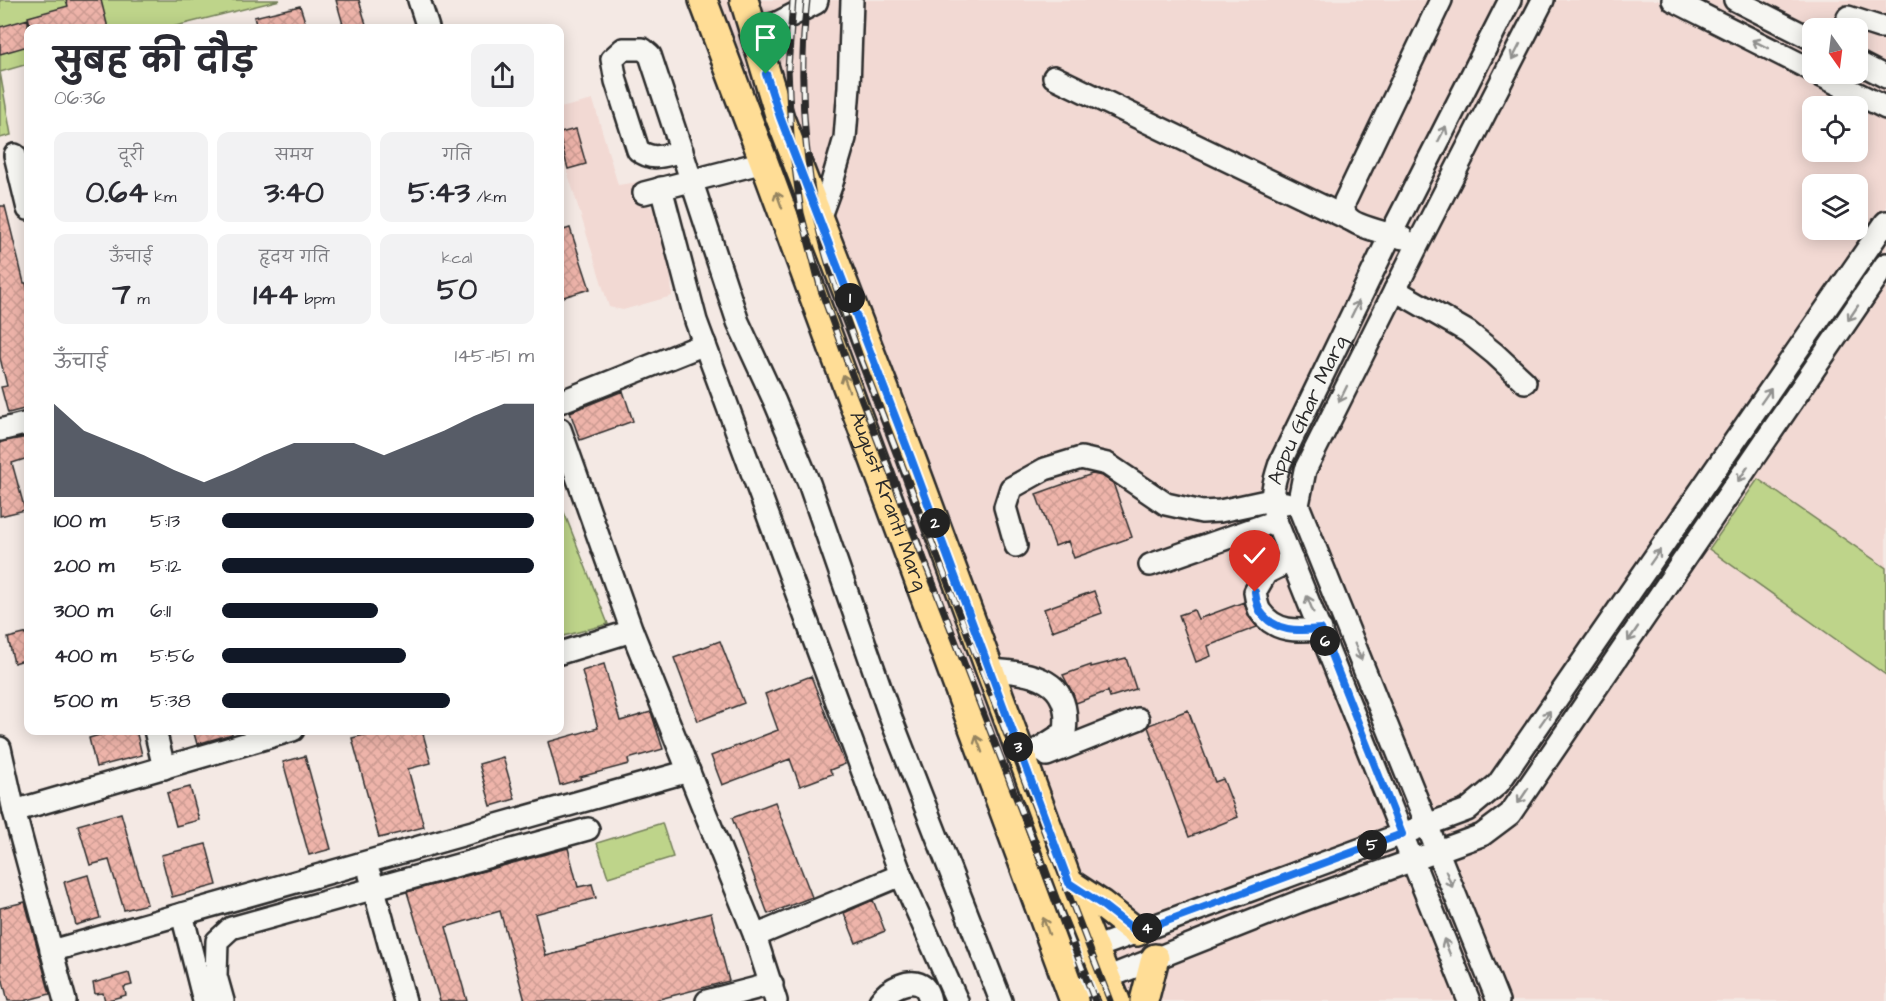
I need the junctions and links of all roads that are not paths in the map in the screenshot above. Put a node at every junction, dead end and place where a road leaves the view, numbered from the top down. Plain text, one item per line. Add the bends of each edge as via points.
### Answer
1 (419, 0) edge
2 (703, 0) edge
3 (744, 0) edge
4 (817, 0) edge
5 (852, 0) edge
6 (1441, 0) edge
7 (1510, 0) edge
8 (1543, 0) edge
9 (1673, 0) edge
10 (1735, 0) edge
11 (1849, 15) edge
12 (427, 24) edge
13 (1886, 27) edge
14 (753, 30) junction
15 (1802, 34) edge
16 (1802, 65) edge
17 (1868, 68) edge
18 (1054, 77) dead end
19 (1886, 77) edge
20 (1838, 84) edge
21 (1886, 108) edge
22 (682, 151) junction
23 (14, 155) edge
24 (764, 162) junction
25 (692, 182) junction
26 (24, 194) edge
27 (819, 219) junction
28 (1349, 219) junction
29 (1886, 222) edge
30 (1391, 234) junction
31 (1418, 244) junction
32 (1886, 264) edge
33 (1395, 290) junction
34 (705, 344) junction
35 (1525, 382) dead end
36 (564, 400) edge
37 (24, 424) edge
38 (0, 430) edge
39 (564, 440) edge
40 (1298, 505) junction
41 (1274, 511) junction
42 (1016, 546) dead end
43 (1292, 560) junction
44 (1150, 565) dead end
45 (1321, 629) junction
46 (632, 631) junction
47 (564, 651) edge
48 (990, 670) junction
49 (1138, 719) dead end
50 (156, 735) edge
51 (276, 735) edge
52 (0, 748) edge
53 (1023, 760) junction
54 (164, 768) junction
55 (688, 771) junction
56 (14, 811) junction
57 (1428, 824) junction
58 (588, 829) dead end
59 (1402, 834) junction
60 (1438, 851) junction
61 (1413, 860) junction
62 (366, 862) junction
63 (901, 875) junction
64 (1069, 883) junction
65 (375, 888) junction
66 (182, 914) junction
67 (1137, 932) junction
68 (755, 936) junction
69 (1094, 948) junction
70 (51, 951) junction
71 (1155, 958) junction
72 (1059, 961) junction
73 (1111, 989) edge
74 (774, 993) edge
75 (1072, 996) edge
76 (65, 1001) edge
77 (204, 1001) edge
78 (223, 1001) edge
79 (405, 1001) edge
80 (707, 1001) edge
81 (880, 1001) edge
82 (930, 1001) edge
83 (957, 1001) edge
84 (1001, 1001) edge
85 (1144, 1001) edge
86 (1468, 1001) edge
87 (1498, 1001) edge

1 - 12 street
2 - 24 main road, August Kranti Marg
3 - 14 main road, August Kranti Marg
4 - 14 street via 777,24
5 - 27 street via 844,138
6 - 28 street via 1345,201
30 -> 7 street, Appu Ghar Marg
8 -> 31 street, Appu Ghar Marg
16 -> 9 street
10 - 15 street
11 - 13 street
14 - 27 main road, August Kranti Marg via 780,117
17 - 19 street
18 - 28 street
20 - 21 street
22 - 22 street via 650,55 643,49 623,49 612,59 638,150 653,158
22 - 25 street
23 - 26 street
24 - 25 street
72 -> 24 main road, August Kranti Marg
25 - 34 street via 653,191
25 - 84 street via 738,322 808,483 890,716
27 - 48 main road, August Kranti Marg
28 - 30 street
57 -> 29 street via 1467,810 1498,784
30 - 31 street
41 -> 30 street, Appu Ghar Marg via 1275,478 1280,463
31 - 33 street, Appu Ghar Marg
32 -> 60 street via 1510,814 1482,835
33 - 35 street via 1468,332
33 -> 40 street, Appu Ghar Marg via 1305,470
34 - 36 street
34 - 63 street
37 - 38 street
39 - 46 street
40 - 41 street
40 -> 57 street, Appu Ghar Marg
41 - 42 street via 1202,512 1166,504 1107,464 1081,458 1045,469 1011,488 1005,507
41 - 43 street
41 - 44 street
45 -> 43 street
43 - 45 street via 1266,573 1255,592 1259,610 1274,624 1294,632
45 - 59 street
46 - 47 street
46 - 55 street
48 - 53 main road, August Kranti Marg
48 - 53 street via 1042,678 1056,688 1064,703 1065,732
49 - 53 street
50 - 54 street
51 - 54 street
52 - 56 street
53 - 64 main road, August Kranti Marg
54 - 56 street
55 - 62 street
55 - 68 street
56 - 70 street
57 - 59 street
57 - 60 street, Appu Ghar Marg
58 - 65 street
59 - 61 street
59 - 67 street
60 - 61 street
60 -> 87 street, Appu Ghar Marg
61 - 71 street
86 -> 61 street
62 - 65 street
62 - 66 street
63 - 68 street
63 - 83 street
64 - 67 main road
64 - 69 main road, August Kranti Marg
65 - 78 street via 231,928 217,941 216,976
65 - 79 street
66 - 70 street
66 - 77 street
67 - 69 street
68 - 74 street
69 - 72 street
69 - 73 main road, August Kranti Marg
70 - 76 street
71 - 73 street
71 - 85 main road
72 - 75 main road, August Kranti Marg
73 - 75 street
74 - 80 street
81 - 82 street via 892,988 907,984 921,985

